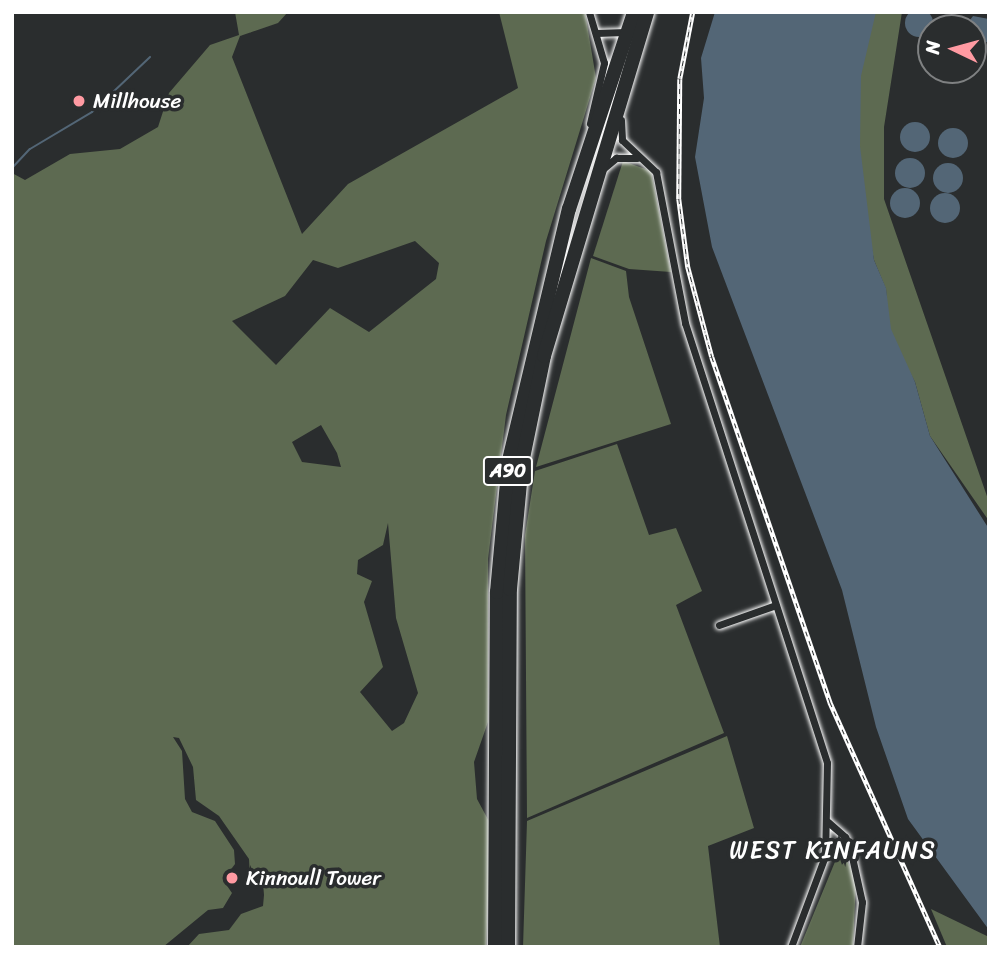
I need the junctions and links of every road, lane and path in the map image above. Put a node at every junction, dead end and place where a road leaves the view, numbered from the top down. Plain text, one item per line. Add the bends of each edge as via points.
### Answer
1 (589, 12) edge
2 (634, 12) edge
3 (648, 12) edge
4 (626, 32) junction
5 (596, 33) junction
6 (627, 78) junction
7 (587, 148) junction
8 (638, 158) junction
9 (584, 212) junction
10 (776, 605) junction
11 (719, 625) dead end
12 (828, 822) junction
13 (495, 947) edge
14 (508, 947) edge
15 (791, 947) edge
16 (857, 947) edge

1 - 5 street
2 - 4 highway, A90
3 - 6 highway, A90
4 - 5 street via 608,37
4 - 7 highway, A90
5 - 7 street via 604,64
6 - 8 street via 620,130
6 - 9 highway, A90
7 - 13 highway, A90 via 519,407 502,519
8 - 9 street via 608,163
8 - 10 street via 656,173 685,323
9 - 14 highway, A90 via 529,413 514,521
10 - 11 street
10 - 12 street via 827,763
12 - 15 street via 825,856
12 - 16 street via 845,837 852,857 862,902

